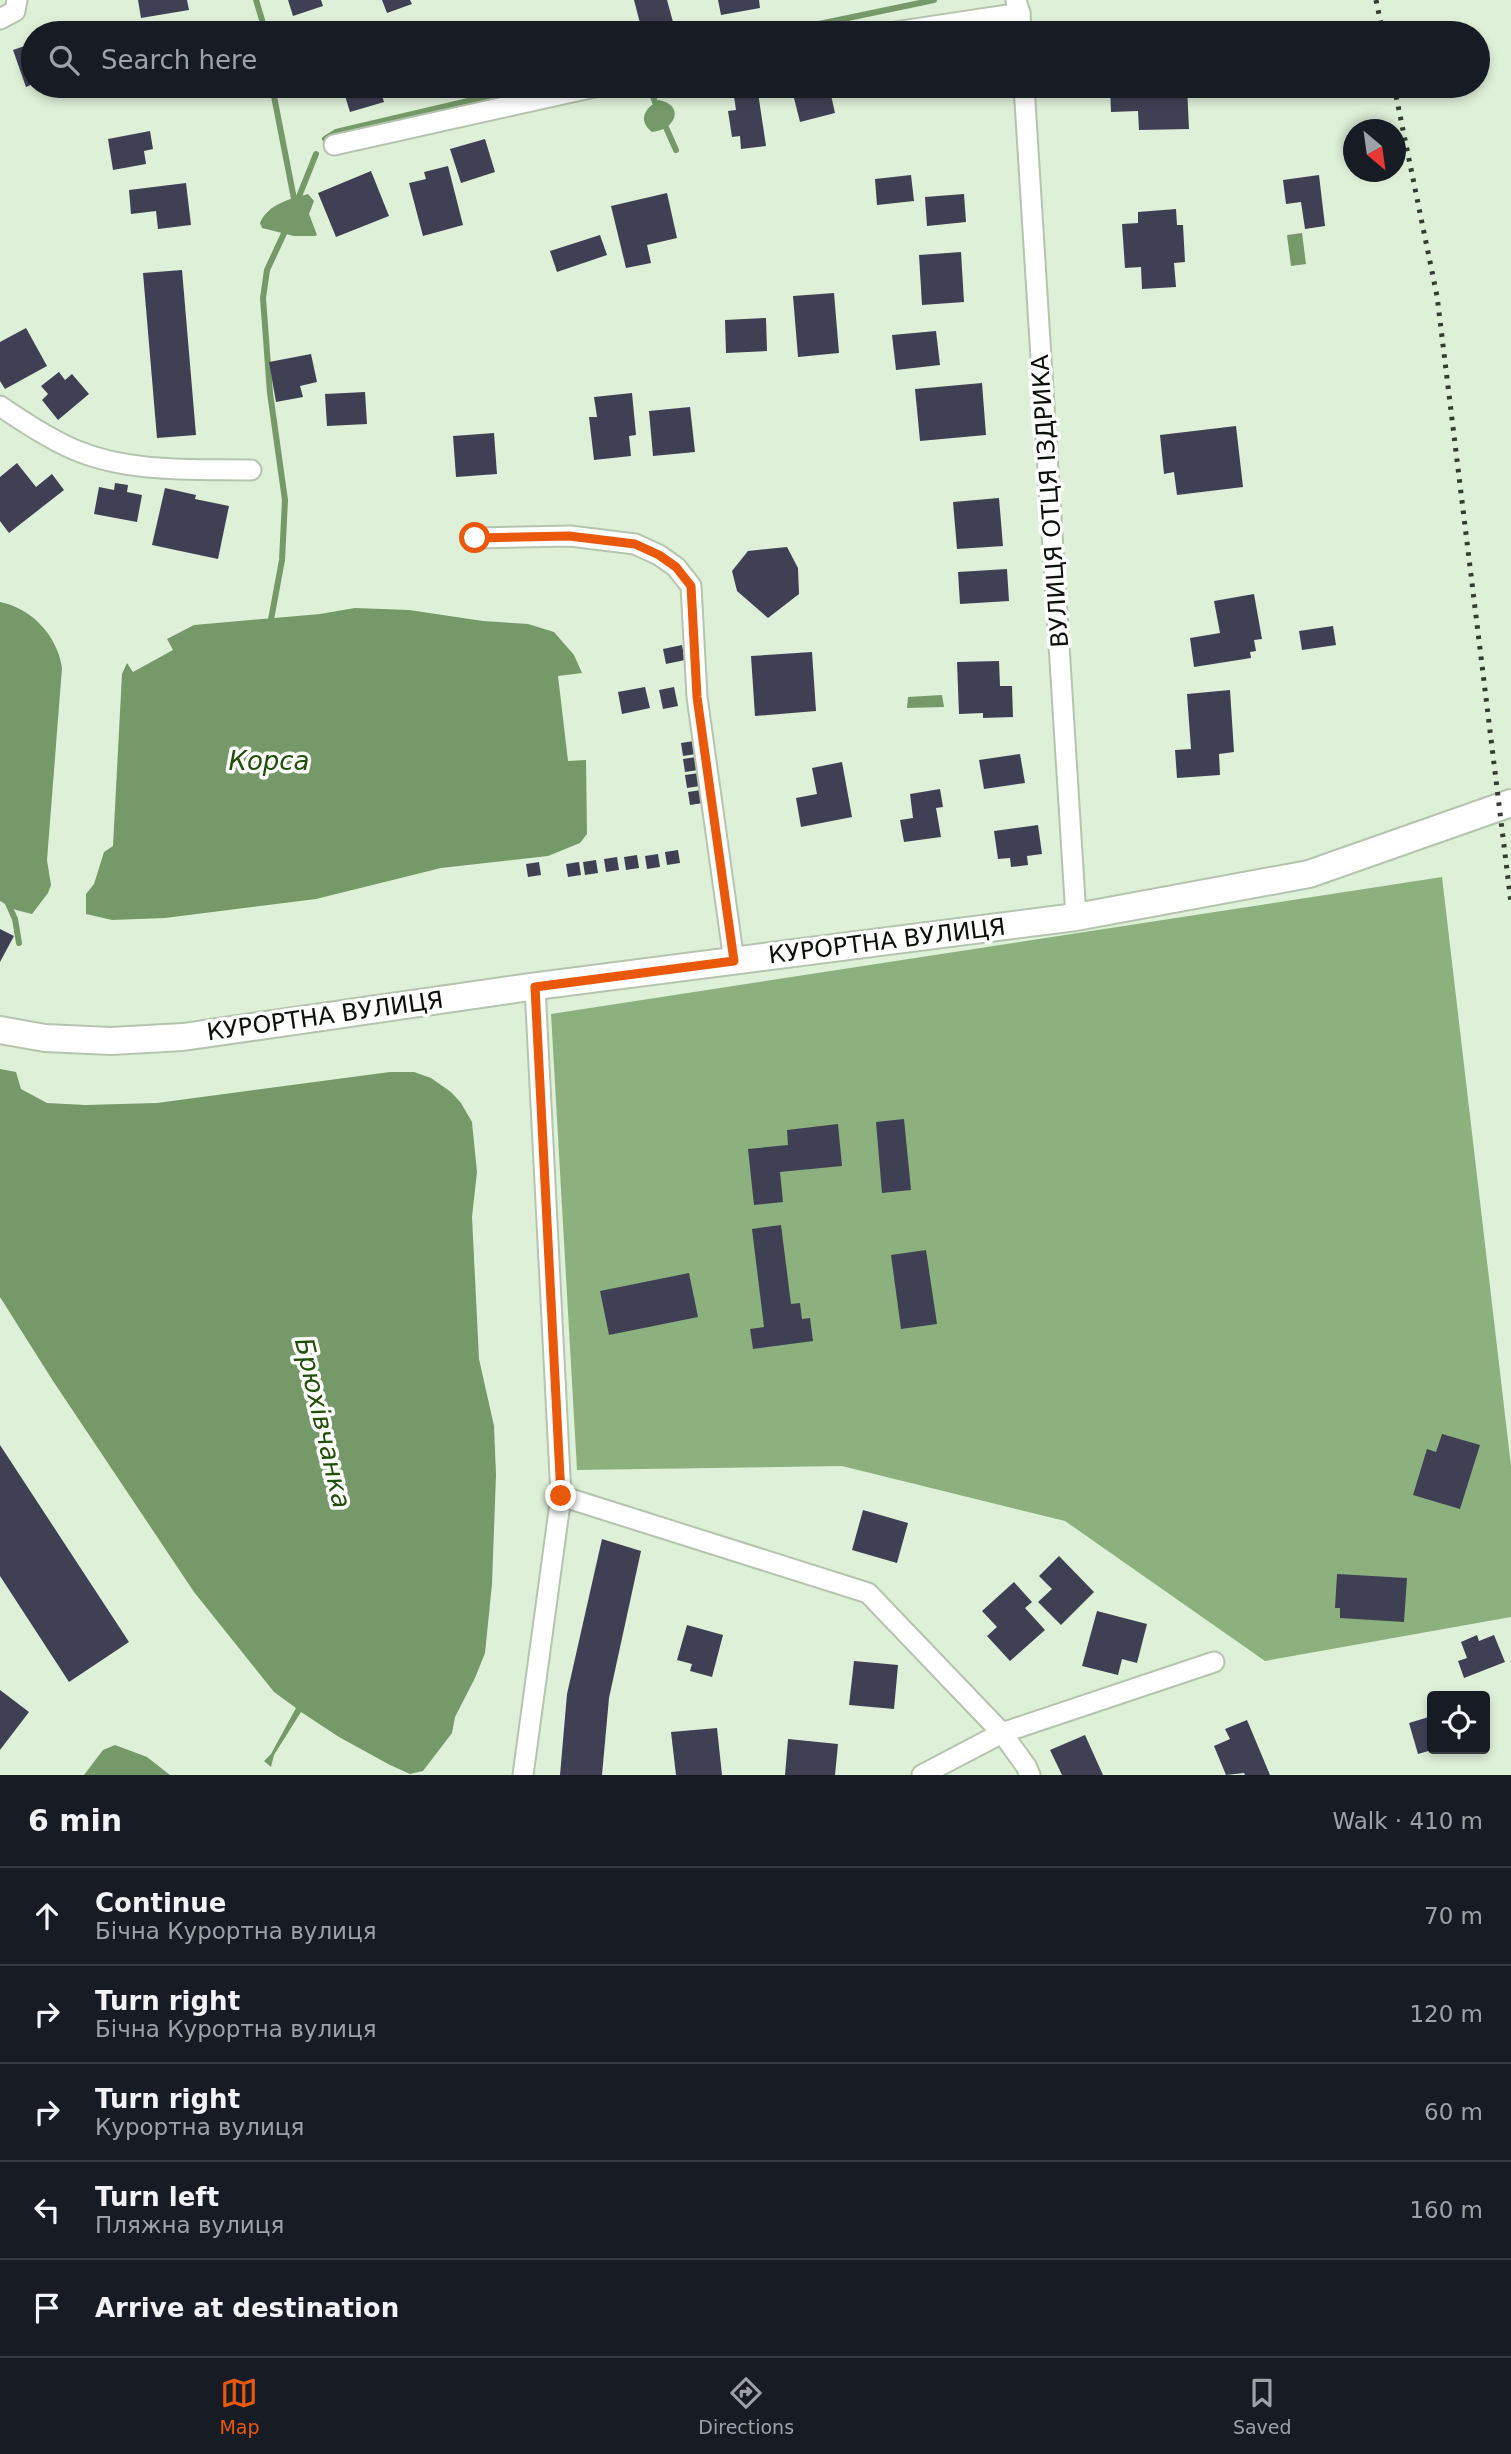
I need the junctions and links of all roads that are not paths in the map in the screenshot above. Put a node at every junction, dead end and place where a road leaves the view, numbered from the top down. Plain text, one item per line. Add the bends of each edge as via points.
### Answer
1 (1018, 6) edge
2 (946, 21) edge
3 (544, 98) edge
4 (1025, 98) edge
5 (334, 145) dead end
6 (0, 407) edge
7 (251, 470) dead end
8 (475, 538) dead end
9 (1511, 803) edge
10 (1076, 917) junction
11 (734, 961) junction
12 (535, 987) junction
13 (0, 1030) edge
14 (561, 1496) junction
15 (1214, 1662) dead end
16 (1002, 1733) junction
17 (523, 1775) edge
18 (922, 1775) edge
19 (1030, 1775) edge

1 - 2 street
3 - 5 street
4 - 10 street, ВУЛИЦЯ ОТЦЯ ІЗДРИКА
6 - 7 street via 75,451 106,460 134,466
8 - 11 street via 569,536 635,544 676,567 691,586 697,697
9 - 10 main road, КУРОРТНА ВУЛИЦЯ via 1309,874
10 - 11 main road, КУРОРТНА ВУЛИЦЯ
11 - 12 main road, КУРОРТНА ВУЛИЦЯ
12 - 13 main road, КУРОРТНА ВУЛИЦЯ via 183,1037 130,1041 45,1038
12 - 14 street
14 - 16 street via 868,1593
14 - 17 street
15 - 16 street
16 - 18 street
16 - 19 street

